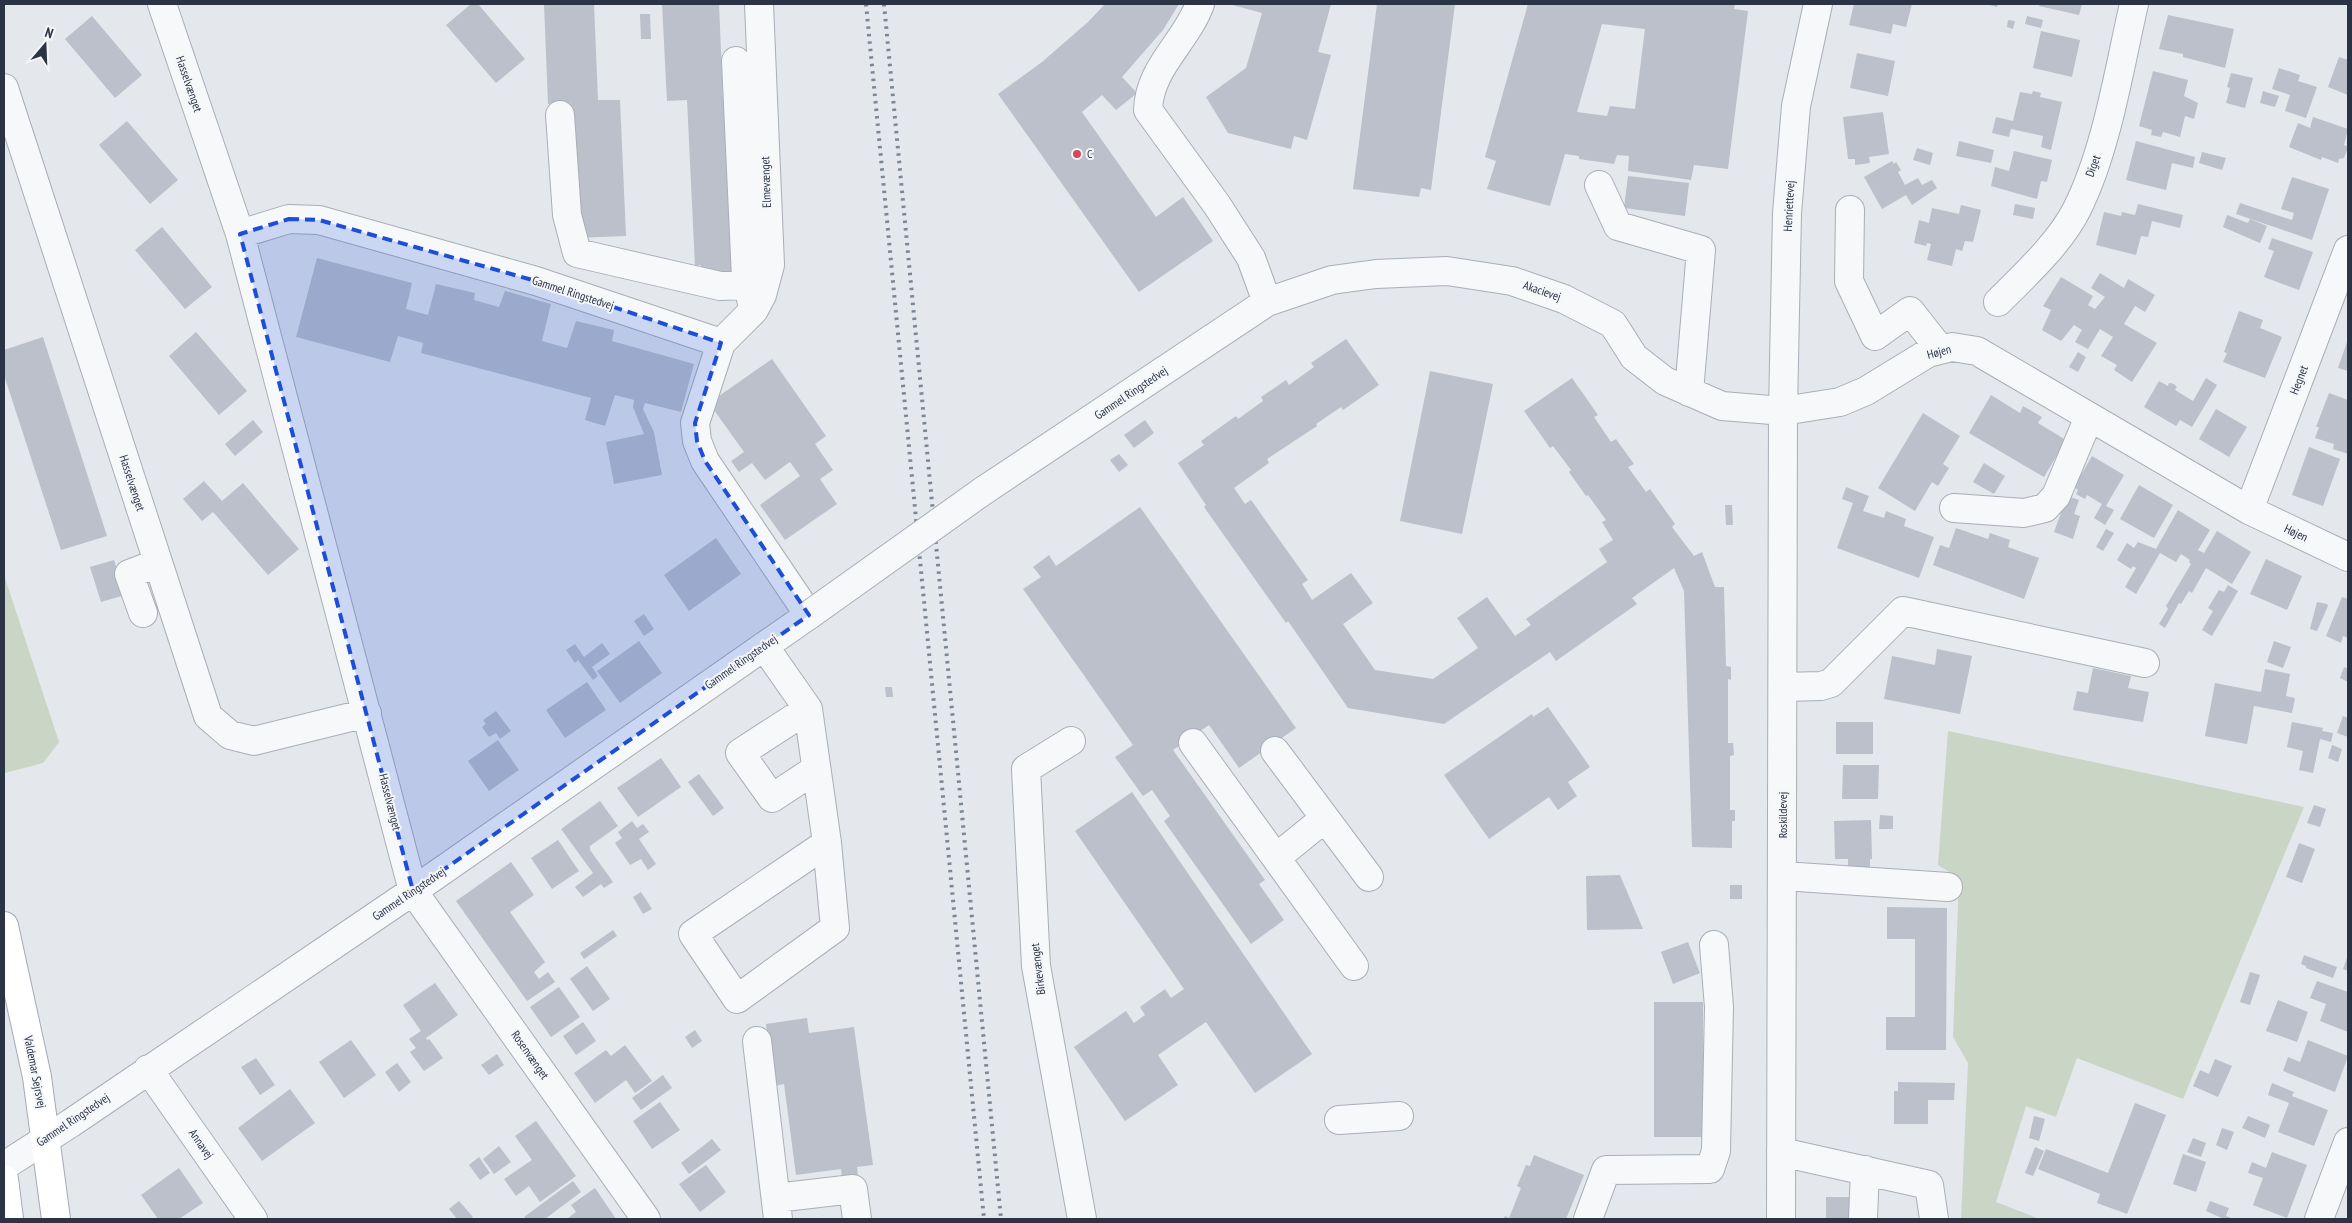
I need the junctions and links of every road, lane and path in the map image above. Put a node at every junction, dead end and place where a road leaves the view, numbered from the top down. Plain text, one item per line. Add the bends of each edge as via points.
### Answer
1 (162, 4) edge
2 (759, 4) edge
3 (1200, 4) edge
4 (1818, 4) edge
5 (2134, 4) edge
6 (736, 61) dead end
7 (4, 88) edge
8 (560, 114) dead end
9 (1598, 185) dead end
10 (1850, 210) dead end
11 (240, 234) junction
12 (2348, 250) edge
13 (751, 297) junction
14 (1267, 302) junction
15 (1998, 302) dead end
16 (721, 343) junction
17 (1940, 349) junction
18 (1677, 387) junction
19 (1784, 412) junction
20 (2090, 417) junction
21 (1954, 508) dead end
22 (2250, 510) junction
23 (2348, 557) edge
24 (158, 564) junction
25 (143, 613) dead end
26 (808, 614) junction
27 (764, 646) junction
28 (2145, 663) dead end
29 (1784, 687) junction
30 (808, 709) junction
31 (367, 713) junction
32 (1071, 741) dead end
33 (1193, 743) dead end
34 (1275, 751) dead end
35 (816, 769) junction
36 (1325, 818) junction
37 (826, 843) junction
38 (1276, 858) junction
39 (1783, 876) junction
40 (1369, 877) dead end
41 (1948, 887) dead end
42 (413, 891) junction
43 (4, 926) edge
44 (1714, 945) dead end
45 (1354, 966) dead end
46 (757, 1041) dead end
47 (148, 1069) junction
48 (1399, 1116) dead end
49 (1339, 1120) dead end
50 (47, 1139) junction
51 (2348, 1142) edge
52 (1782, 1152) junction
53 (4, 1166) edge
54 (1865, 1170) junction
55 (4, 1180) edge
56 (777, 1209) edge
57 (9, 1219) edge
58 (56, 1219) edge
59 (253, 1219) edge
60 (646, 1219) edge
61 (857, 1219) edge
62 (1082, 1219) edge
63 (1588, 1219) edge
64 (1781, 1219) edge
65 (1863, 1219) edge
66 (1934, 1219) edge
67 (2319, 1219) edge

1 - 11 street, Hasselvænget
2 - 13 street, Elmevænget via 770,265 762,295
3 - 14 street via 1194,19 1151,84 1148,110 1251,258
4 - 19 street, Henriettevej via 1796,106 1787,213
5 - 15 street, Diget via 2099,150 2077,208 2031,269
6 - 13 street
7 - 24 street, Hasselvænget
8 - 13 street via 567,215 577,253 720,286
9 - 18 street via 1618,226 1701,250
10 - 17 street via 1849,282 1875,336 1910,312
11 - 16 street, Gammel Ringstedvej via 289,219 319,220 536,281
11 - 31 street, Hasselvænget
12 - 22 street, Hegnet
13 - 16 street, Elmevænget
14 - 18 street, Akacievej via 1332,280 1398,271 1447,271 1512,281 1564,299 1613,324 1634,356
14 - 26 street, Gammel Ringstedvej, bridge via 983,491
16 - 26 street via 695,423 697,441 705,461
17 - 19 street, Højen via 1840,402
17 - 20 street, Højen via 1961,348 1985,354
18 - 19 street, Akacievej via 1722,406
19 - 29 street, Roskildevej
20 - 21 street via 2056,496 2044,508 2024,513
20 - 22 street, Højen
22 - 23 street, Højen
24 - 25 street via 129,574
24 - 31 street, Hasselvænget via 208,716 230,735 254,741
26 - 27 street, Gammel Ringstedvej
27 - 30 street
27 - 42 street, Gammel Ringstedvej
28 - 29 street via 1902,611 1831,683
29 - 39 street, Roskildevej
30 - 35 street
30 - 35 street via 740,753 772,798
31 - 42 street, Hasselvænget
32 - 62 street, Birkevænget via 1026,769 1036,966
33 - 38 street
34 - 36 street
35 - 37 street
36 - 38 street
36 - 40 street
37 - 37 street via 835,928 738,999 693,934
38 - 45 street
39 - 41 street
39 - 52 street, Roskildevej
42 - 47 street, Gammel Ringstedvej
42 - 60 street, Rosenvænget
43 - 50 main road, Valdemar Sejrsvej
44 - 63 street via 1719,1007 1716,1151 1710,1169 1606,1170
46 - 56 street
47 - 50 street, Gammel Ringstedvej
47 - 59 street, Annavej
48 - 49 street
50 - 53 street, Gammel Ringstedvej
50 - 58 main road, Valdemar Sejrsvej
51 - 67 street
52 - 54 street
52 - 64 street, Roskildevej
54 - 65 street
54 - 66 street via 1929,1185
55 - 57 main road
56 - 61 street via 853,1189

